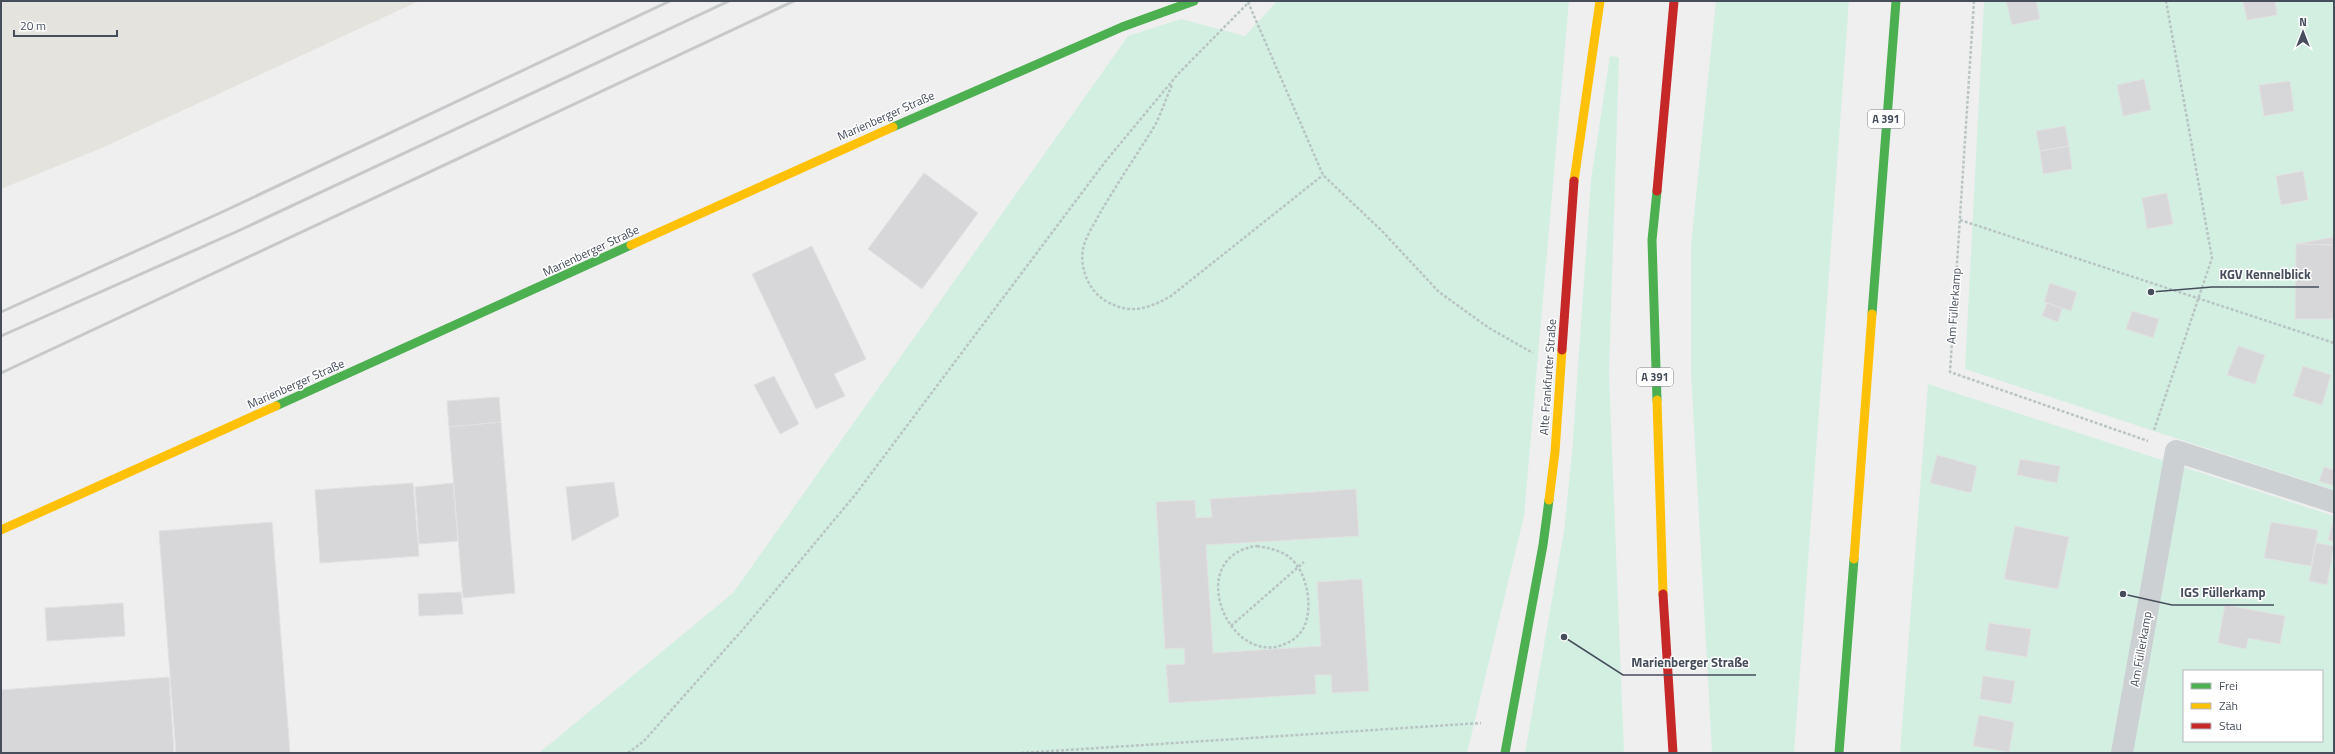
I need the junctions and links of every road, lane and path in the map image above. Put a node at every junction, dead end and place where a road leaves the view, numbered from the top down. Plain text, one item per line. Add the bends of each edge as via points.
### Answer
1 (1194, 1) edge
2 (1248, 1) edge
3 (1600, 1) edge
4 (1674, 1) edge
5 (1896, 1) edge
6 (1974, 1) edge
7 (2166, 1) edge
8 (1174, 81) junction
9 (1323, 175) junction
10 (1960, 220) junction
11 (2198, 298) junction
12 (2334, 343) edge
13 (1533, 353) dead end
14 (2334, 502) edge
15 (1, 530) edge
16 (1304, 562) dead end
17 (1298, 567) junction
18 (1231, 626) junction
19 (1511, 721) junction
20 (628, 753) edge
21 (1021, 753) edge
22 (1505, 753) edge
23 (1673, 753) edge
24 (1839, 753) edge
25 (2122, 753) edge

1 - 15 main road, Marienberger Straße via 1122,27 928,110
2 - 8 path
2 - 9 path
3 - 19 main road, Alte Frankfurter Straße via 1573,188 1555,452 1540,560
4 - 23 main road, A 391 via 1652,240 1663,594
5 - 24 main road, A 391
6 - 10 path, Am Füllerkamp
7 - 11 path via 2212,258
8 - 9 path via 1152,130 1111,193 1084,246 1082,266 1090,286 1101,298 1117,307 1138,310 1171,296
8 - 20 path via 1105,162 855,495 745,627 644,741
9 - 13 path via 1382,231 1439,292 1489,328
10 - 11 path
10 - 11 path, Am Füllerkamp via 1950,372 2150,442
11 - 12 path
14 - 25 street, Am Füllerkamp via 2176,451
16 - 17 path
17 - 18 path
17 - 18 path via 1303,577 1307,606 1306,619 1299,634 1282,645 1262,648 1251,645
17 - 18 path via 1288,557 1271,549 1257,546 1235,552 1221,568 1219,579 1222,608
19 - 21 path
19 - 22 main road, Alte Frankfurter Straße

